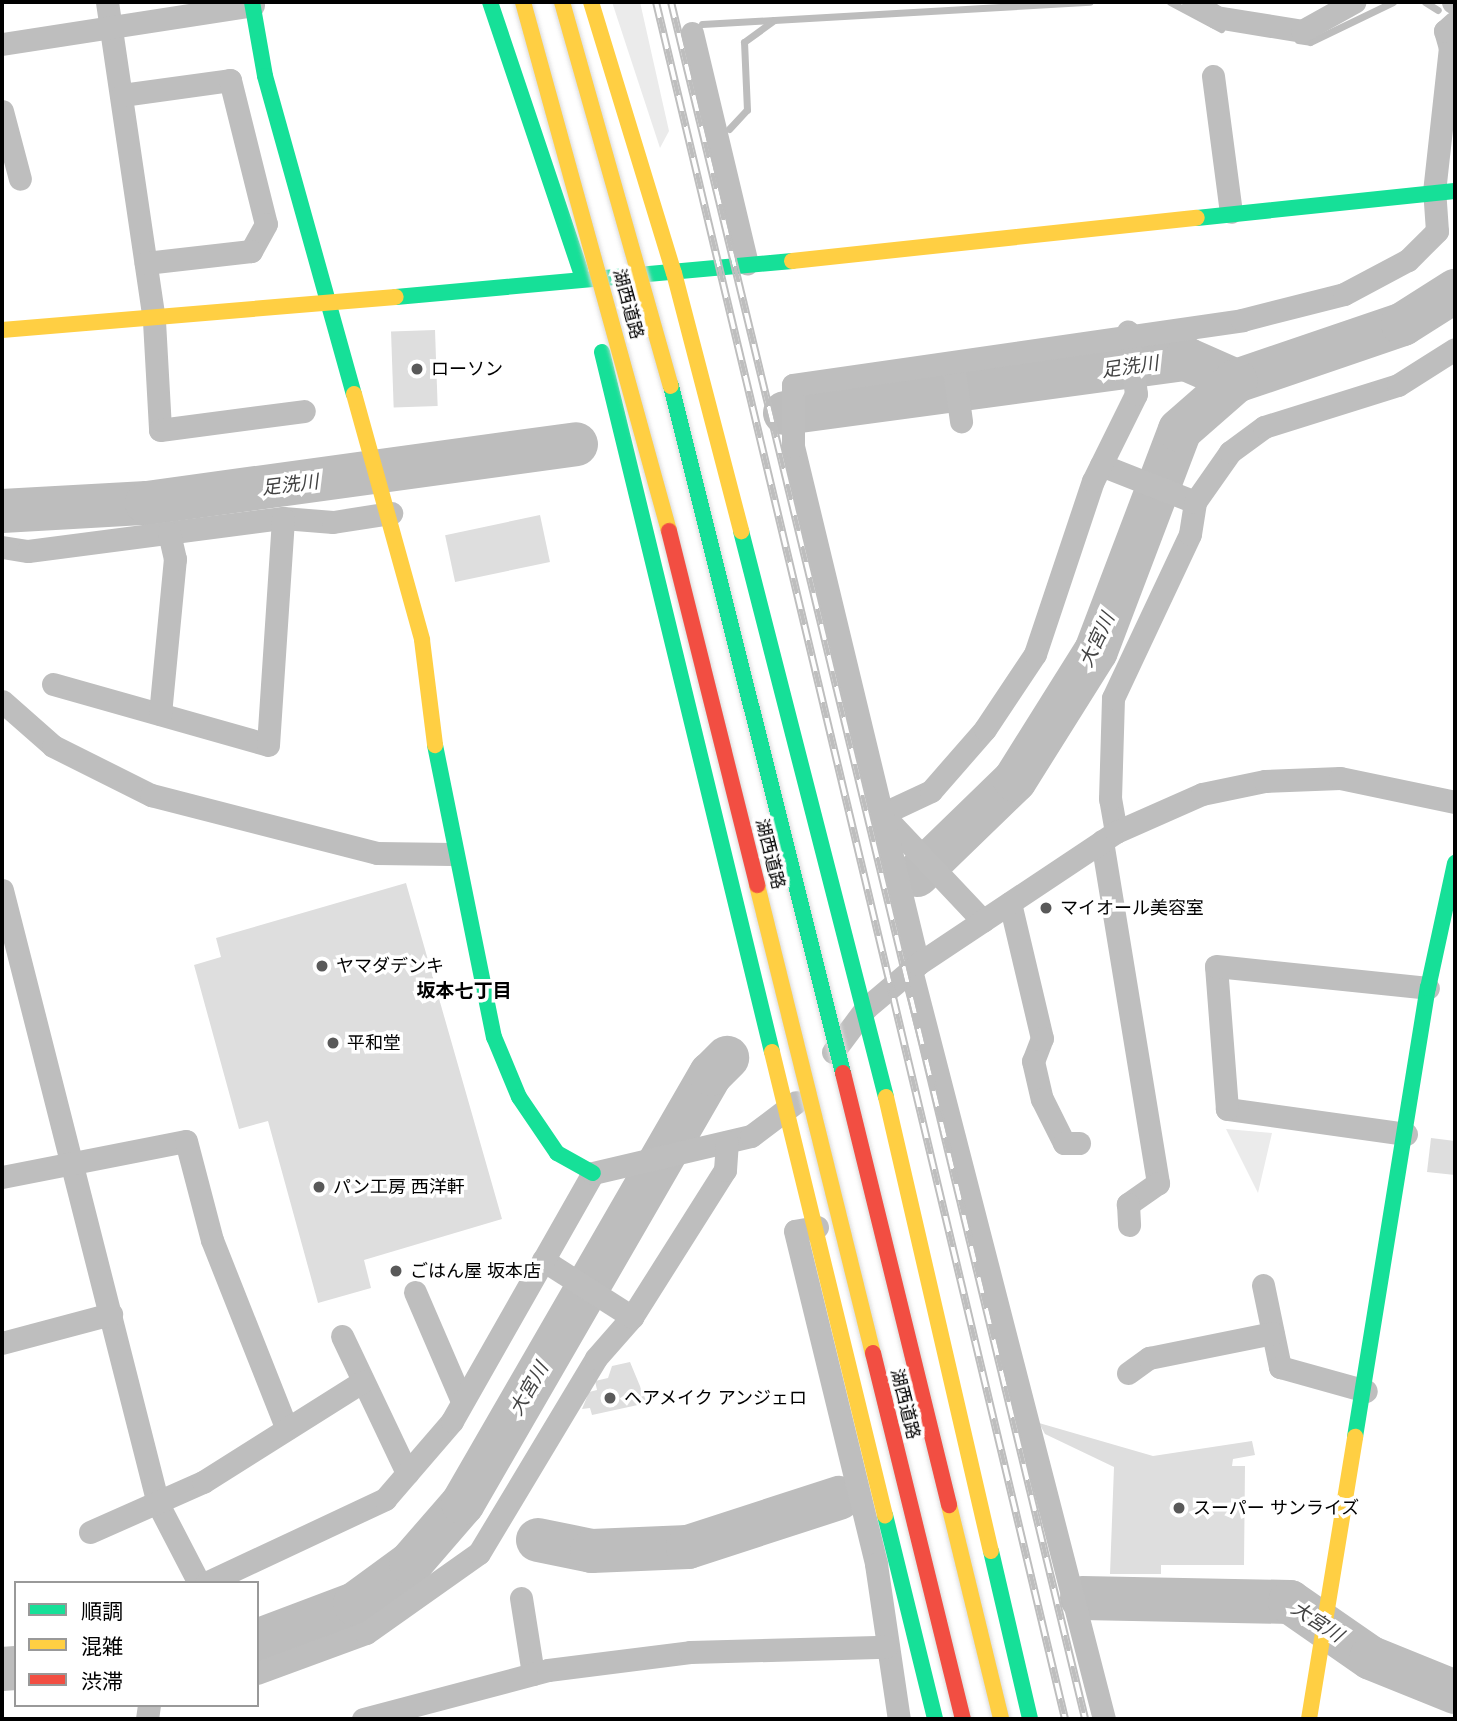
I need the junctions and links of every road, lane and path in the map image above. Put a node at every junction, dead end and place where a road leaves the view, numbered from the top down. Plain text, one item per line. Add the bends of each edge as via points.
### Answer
1 (107, 2) edge
2 (490, 2) edge
3 (523, 2) edge
4 (562, 2) edge
5 (591, 2) edge
6 (1193, 2) edge
7 (1354, 2) edge
8 (253, 4) edge
9 (1455, 22) edge
10 (112, 27) junction
11 (692, 33) dead end
12 (2, 44) edge
13 (1213, 76) dead end
14 (122, 95) junction
15 (2, 111) edge
16 (20, 179) dead end
17 (1444, 191) edge
18 (1231, 212) junction
19 (146, 263) junction
20 (747, 264) junction
21 (674, 273) junction
22 (584, 282) junction
23 (327, 301) junction
24 (153, 321) junction
25 (2, 330) edge
26 (1128, 333) junction
27 (1455, 349) edge
28 (953, 364) junction
29 (304, 411) dead end
30 (961, 421) dead end
31 (1102, 465) junction
32 (1194, 501) junction
33 (390, 508) junction
34 (283, 518) junction
35 (169, 533) junction
36 (2, 547) edge
37 (53, 684) dead end
38 (2, 701) edge
39 (160, 715) junction
40 (1455, 802) edge
41 (882, 814) junction
42 (1109, 836) junction
43 (452, 854) junction
44 (1455, 863) edge
45 (2, 890) edge
46 (1010, 903) junction
47 (983, 921) junction
48 (915, 967) junction
49 (1428, 988) junction
50 (866, 1008) junction
51 (790, 1109) junction
52 (1406, 1134) junction
53 (726, 1143) junction
54 (1079, 1143) dead end
55 (73, 1165) junction
56 (602, 1172) junction
57 (2, 1177) edge
58 (1129, 1225) dead end
59 (817, 1227) joint
60 (544, 1260) junction
61 (1263, 1285) dead end
62 (415, 1292) dead end
63 (111, 1314) junction
64 (631, 1317) junction
65 (1273, 1333) junction
66 (342, 1336) dead end
67 (2, 1343) edge
68 (1128, 1373) dead end
69 (362, 1382) junction
70 (1366, 1391) junction
71 (462, 1401) junction
72 (287, 1429) junction
73 (407, 1473) junction
74 (158, 1504) junction
75 (90, 1532) dead end
76 (886, 1563) junction
77 (199, 1581) edge
78 (210, 1581) edge
79 (521, 1598) dead end
80 (887, 1647) junction
81 (259, 1672) edge
82 (533, 1674) junction
83 (363, 1719) edge
84 (899, 1719) edge
85 (935, 1719) edge
86 (963, 1719) edge
87 (1001, 1719) edge
88 (1030, 1719) edge
89 (1104, 1719) edge
90 (1310, 1719) edge

1 - 10 street
2 - 22 main road
3 - 86 main road, 湖西道路, bridge via 662,499
4 - 87 main road, 湖西道路, bridge via 696,475
5 - 21 main road
6 - 7 street via 1216,18 1302,31
8 - 10 street
8 - 23 main road via 265,76
9 - 17 street via 1445,31 1450,48
10 - 12 street
10 - 14 street
11 - 20 street
13 - 18 street
14 - 19 street
14 - 19 street via 230,80 266,224 251,251
15 - 16 street
17 - 18 main road
17 - 26 street via 1437,232 1408,260 1344,294 1242,320
18 - 20 main road
19 - 24 street
20 - 21 main road
21 - 22 main road
21 - 50 main road
22 - 23 main road
22 - 51 main road
23 - 24 main road
23 - 33 main road
24 - 25 main road
24 - 29 street via 160,430
26 - 28 street
26 - 31 street via 1136,394
27 - 32 street via 1398,385 1265,427 1230,452
28 - 30 street
28 - 41 street via 793,385 793,446
31 - 32 street
31 - 41 street via 1035,654 985,729 931,791
32 - 42 street via 1190,534 1113,698
33 - 34 street via 332,522
33 - 43 main road via 422,639
34 - 35 street
34 - 39 street via 268,745
35 - 36 street via 28,551
35 - 39 street via 175,559
37 - 39 street
38 - 43 street via 53,746 151,795 377,853
40 - 42 street via 1339,778 1265,781 1202,794
41 - 47 street via 901,828
41 - 48 street
42 - 46 street
42 - 58 street via 1158,1183 1128,1204
43 - 56 main road via 494,1037 519,1097 557,1153
44 - 49 main road
45 - 55 street
46 - 47 street
46 - 54 street via 1042,1038 1033,1061 1042,1099 1064,1143
47 - 48 street
48 - 50 street
48 - 89 street
49 - 52 main road
49 - 52 street via 1216,966 1227,1108
50 - 51 street
50 - 88 main road
51 - 53 street via 751,1136
51 - 59 main road
52 - 70 main road
53 - 56 street
53 - 64 street via 725,1170
55 - 57 street
55 - 63 street
55 - 72 street via 186,1141 212,1240
56 - 60 street
59 - 76 street via 795,1231 863,1465
60 - 64 street
60 - 71 street
61 - 65 street
62 - 71 street
63 - 67 street
63 - 74 street
64 - 81 street via 596,1359 479,1553 366,1633
65 - 68 street via 1149,1358
65 - 70 street via 1280,1367
66 - 69 street
69 - 72 street
69 - 73 street
70 - 90 main road
71 - 73 street
72 - 74 street
73 - 78 street via 385,1499
74 - 75 street
74 - 77 street
76 - 80 street
76 - 85 main road
79 - 82 street
80 - 82 street via 691,1652
80 - 84 street
82 - 83 street

